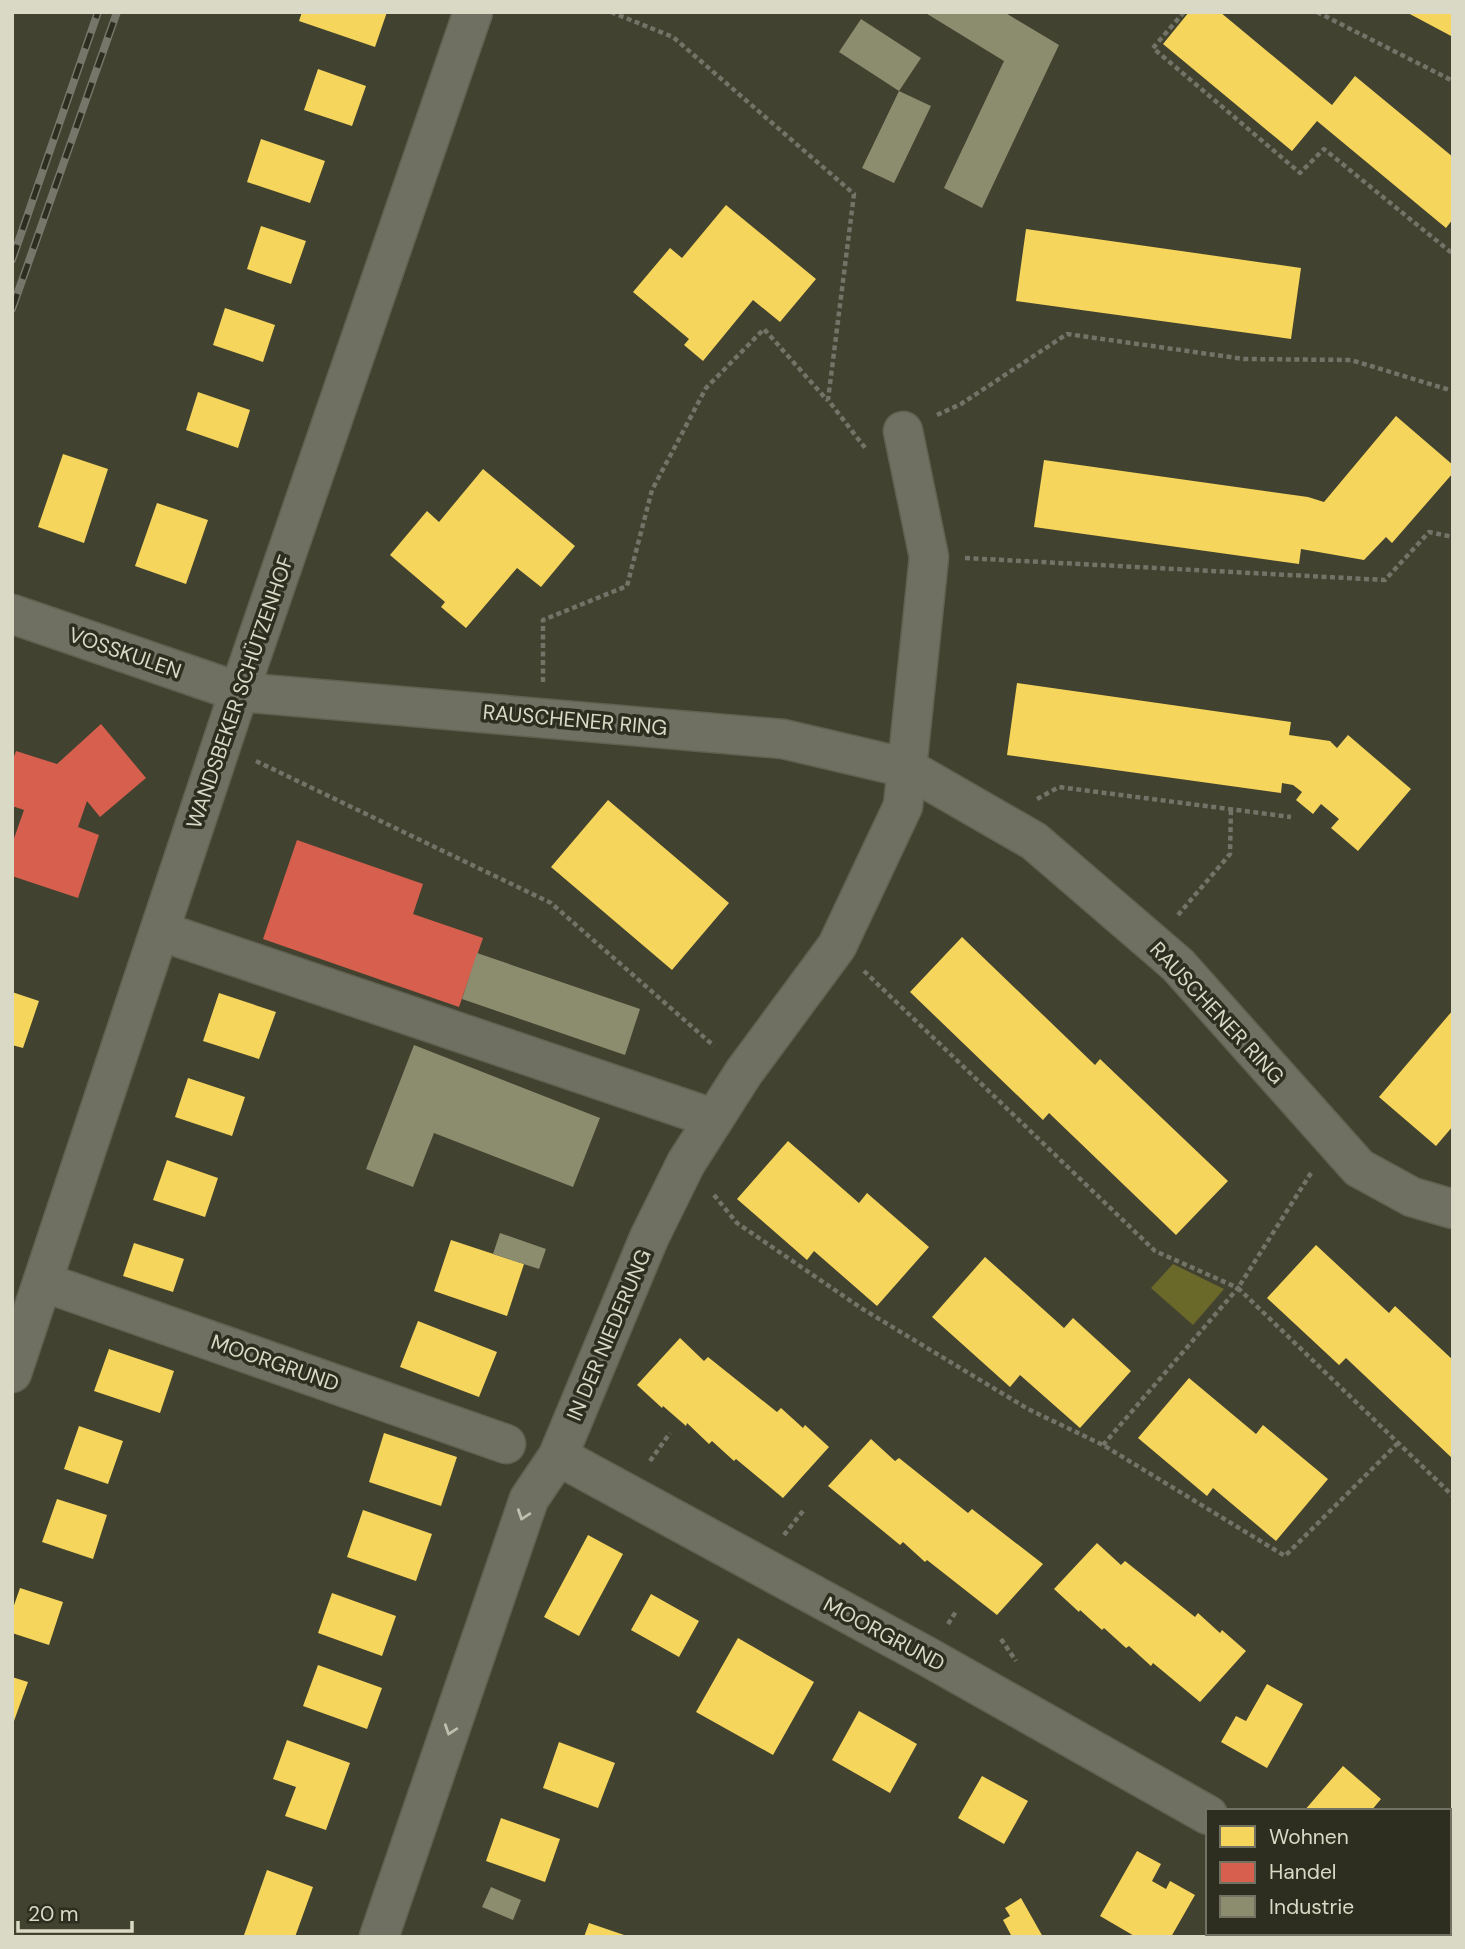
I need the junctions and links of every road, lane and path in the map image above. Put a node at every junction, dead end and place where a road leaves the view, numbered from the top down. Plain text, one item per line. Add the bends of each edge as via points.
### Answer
1 (473, 12) edge
2 (611, 12) edge
3 (1185, 12) edge
4 (1317, 12) edge
5 (1453, 81) edge
6 (1453, 254) edge
7 (1453, 391) edge
8 (828, 400) junction
9 (904, 431) joint
10 (871, 455) dead end
11 (1453, 537) edge
12 (929, 556) junction
13 (12, 614) edge
14 (239, 692) junction
15 (543, 717) junction
16 (247, 757) dead end
17 (907, 768) junction
18 (1231, 809) junction
19 (1291, 817) dead end
20 (996, 820) junction
21 (160, 931) junction
22 (1154, 944) junction
23 (837, 946) junction
24 (744, 1072) junction
25 (712, 1118) junction
26 (1332, 1140) junction
27 (686, 1163) junction
28 (1453, 1209) edge
29 (43, 1282) junction
30 (1238, 1288) junction
31 (12, 1373) edge
32 (506, 1444) dead end
33 (1397, 1444) junction
34 (1103, 1445) junction
35 (558, 1456) junction
36 (1453, 1496) edge
37 (1206, 1814) edge
38 (379, 1937) edge

1 - 14 street, WANDSBEKER SCHÜTZENHOF
2 - 8 path via 673,37 854,194
3 - 6 path via 1153,48 1300,173 1324,149
4 - 5 path
7 - 9 path via 1350,360 1244,359 1067,334 961,404
8 - 10 path
8 - 15 path via 764,329 706,388 652,490 627,586 543,620
9 - 12 street
11 - 12 path via 1429,533 1385,580
12 - 17 street
13 - 14 street, VOSSKULEN
14 - 15 street, RAUSCHENER RING
14 - 21 street, WANDSBEKER SCHÜTZENHOF
15 - 17 street, RAUSCHENER RING via 783,739
16 - 24 path via 551,903
17 - 20 street, RAUSCHENER RING
17 - 23 street, IN DER NIEDERUNG via 903,806
18 - 19 path
18 - 20 path via 1059,787
18 - 22 path via 1230,854
20 - 22 street, RAUSCHENER RING via 1034,841
21 - 25 street
21 - 29 street, WANDSBEKER SCHÜTZENHOF
22 - 26 street, RAUSCHENER RING via 1178,965
23 - 24 street, IN DER NIEDERUNG
23 - 30 path via 1154,1251
24 - 25 street, IN DER NIEDERUNG
25 - 27 street, IN DER NIEDERUNG
26 - 28 street, RAUSCHENER RING via 1359,1168 1412,1197
26 - 30 path
27 - 34 path via 737,1223 861,1308 1028,1409
27 - 35 street, IN DER NIEDERUNG via 649,1238
29 - 31 street, WANDSBEKER SCHÜTZENHOF
29 - 32 street, MOORGRUND
30 - 33 path
30 - 34 path
33 - 34 path via 1285,1556
33 - 36 path
35 - 37 street, MOORGRUND
35 -> 38 street, IN DER NIEDERUNG via 529,1500

